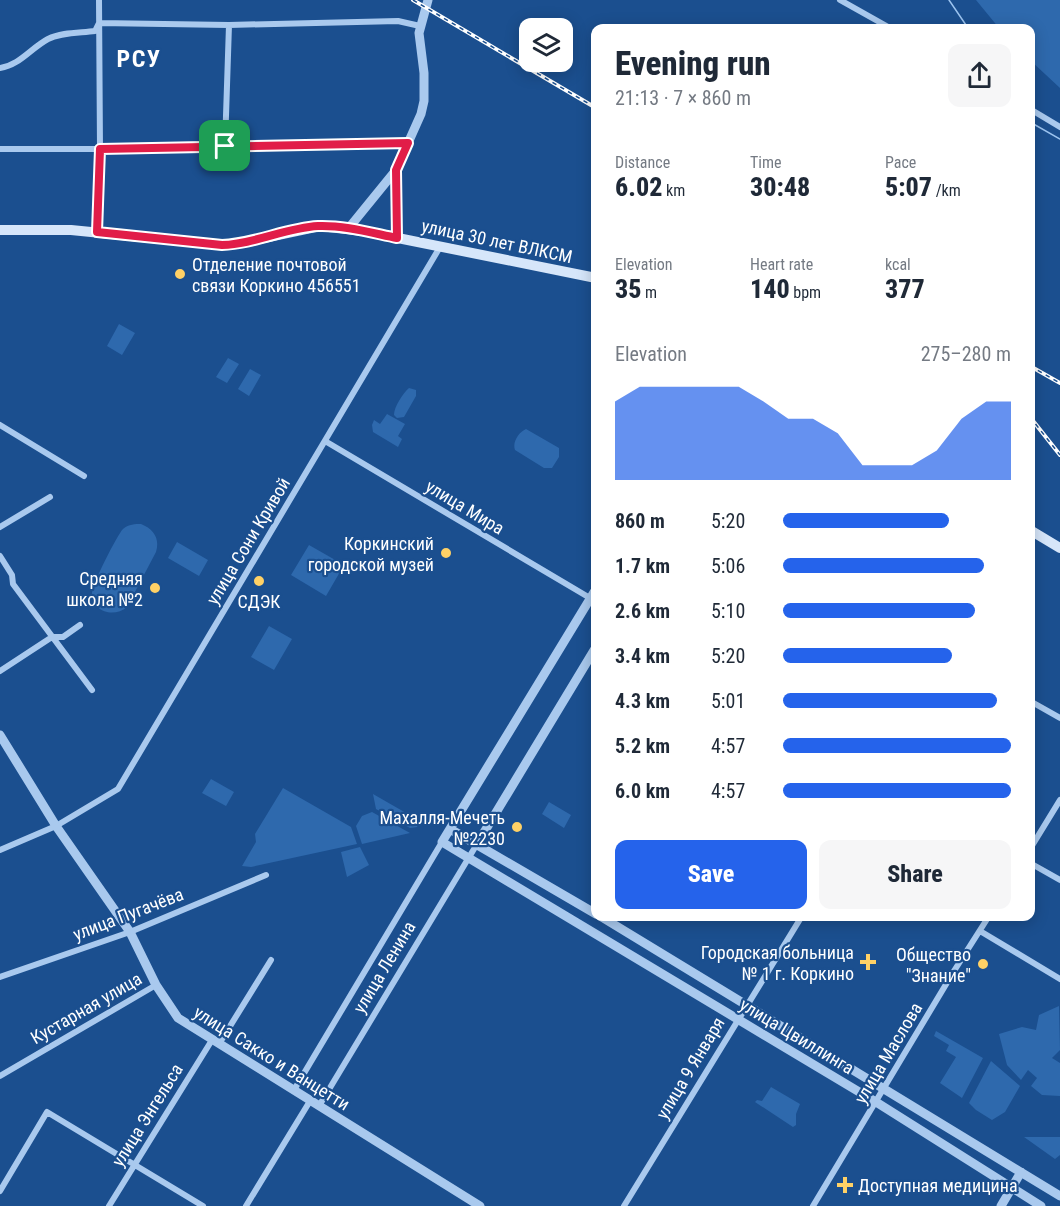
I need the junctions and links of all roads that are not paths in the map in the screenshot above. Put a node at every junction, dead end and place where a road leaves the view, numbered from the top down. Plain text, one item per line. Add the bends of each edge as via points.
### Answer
1 (99, 0) edge
2 (840, 0) edge
3 (426, 4) edge
4 (99, 23) junction
5 (883, 24) edge
6 (229, 25) junction
7 (420, 26) junction
8 (0, 68) edge
9 (1035, 112) edge
10 (1060, 127) edge
11 (408, 143) junction
12 (225, 146) junction
13 (0, 149) edge
14 (100, 149) junction
15 (396, 170) junction
16 (348, 229) junction
17 (0, 230) edge
18 (97, 232) junction
19 (397, 238) junction
20 (440, 247) junction
21 (591, 277) edge
22 (0, 425) edge
23 (325, 441) junction
24 (84, 476) dead end
25 (50, 497) dead end
26 (0, 527) edge
27 (1035, 536) edge
28 (1060, 548) edge
29 (0, 556) edge
30 (590, 598) joint
31 (80, 625) dead end
32 (52, 637) junction
33 (591, 655) edge
34 (0, 671) edge
35 (92, 690) dead end
36 (1035, 704) edge
37 (1060, 718) edge
38 (0, 735) edge
39 (1060, 800) edge
40 (56, 826) junction
41 (450, 829) junction
42 (1035, 841) edge
43 (442, 842) junction
44 (477, 844) junction
45 (0, 850) edge
46 (469, 857) junction
47 (1035, 866) edge
48 (266, 875) dead end
49 (1060, 880) edge
50 (591, 911) edge
51 (608, 921) edge
52 (799, 921) edge
53 (986, 921) edge
54 (980, 931) junction
55 (130, 932) junction
56 (271, 960) dead end
57 (0, 977) edge
58 (1060, 979) edge
59 (156, 985) junction
60 (748, 1006) junction
61 (737, 1020) junction
62 (215, 1042) junction
63 (0, 1076) edge
64 (884, 1088) junction
65 (294, 1090) junction
66 (876, 1102) junction
67 (314, 1104) junction
68 (133, 1165) junction
69 (1021, 1172) junction
70 (1012, 1188) junction
71 (0, 1191) edge
72 (1060, 1196) edge
73 (109, 1206) edge
74 (203, 1206) edge
75 (246, 1206) edge
76 (480, 1206) edge
77 (624, 1206) edge
78 (813, 1206) edge
79 (1001, 1206) edge
80 (1041, 1206) edge

1 - 4 street
2 - 5 street
3 - 7 street
4 - 6 street
4 - 8 street via 95,31 49,39 12,65
4 - 14 street
6 - 7 street via 398,21
6 - 12 street
7 - 11 street via 424,101
9 - 10 street
11 - 12 street
11 - 15 street
12 - 14 street
13 - 14 street
14 - 18 street
15 - 16 street
15 - 19 street
16 - 18 main road, улица 30 лет ВЛКСМ via 320,226 222,245
16 - 19 main road, улица 30 лет ВЛКСМ
17 - 18 main road, улица 30 лет ВЛКСМ
19 - 20 main road, улица 30 лет ВЛКСМ
20 - 21 main road, улица 30 лет ВЛКСМ
20 - 23 street, улица Сони Кривой
22 - 24 street
23 - 30 street, улица Мира
23 - 40 street, улица Сони Кривой via 118,789
25 - 26 street
27 - 28 main road
29 - 32 street via 14,584
30 - 41 street, улица Ленина
31 - 32 street via 63,638
32 - 34 street
32 - 35 street
33 - 44 street, улица Ленина
36 - 37 street
38 - 40 street, улица Сакко и Ванцетти
39 - 42 street
40 - 45 street, улица Сони Кривой
40 - 55 street, улица Сакко и Ванцетти
41 - 43 street, улица Ленина
41 - 44 street
43 - 46 street, улица Цвиллинга
43 - 65 street, улица Ленина
44 - 46 street, улица Ленина
44 - 50 street
46 - 61 street, улица Цвиллинга
46 - 67 street, улица Ленина
47 - 49 street
48 - 55 street, улица Пугачёва
51 - 60 street, улица Цвиллинга
52 - 60 street, улица 9 Января
53 - 54 street, улица Маслова
54 - 58 street
54 - 64 street, улица Маслова
55 - 57 street, улица Пугачёва
55 - 59 street, улица Сакко и Ванцетти
56 - 62 street, улица Энгельса
59 - 62 street, улица Сакко и Ванцетти via 178,1018
59 - 63 street, Кустарная улица
60 - 61 street, улица 9 Января
60 - 64 street, улица Цвиллинга
61 - 66 street, улица Цвиллинга
61 - 77 street, улица 9 Января
62 - 65 street, улица Сакко и Ванцетти
62 - 68 street, улица Энгельса
64 - 66 street, улица Маслова
64 - 69 street, улица Цвиллинга
65 - 67 street, улица Сакко и Ванцетти
66 - 70 street, улица Цвиллинга
66 - 78 street, улица Маслова
67 - 75 street, улица Ленина
67 - 76 street, улица Сакко и Ванцетти
68 - 71 street via 47,1112
68 - 73 street, улица Энгельса
68 - 74 street
69 - 70 street
69 - 72 street, улица Цвиллинга
70 - 79 street
70 - 80 street, улица Цвиллинга

